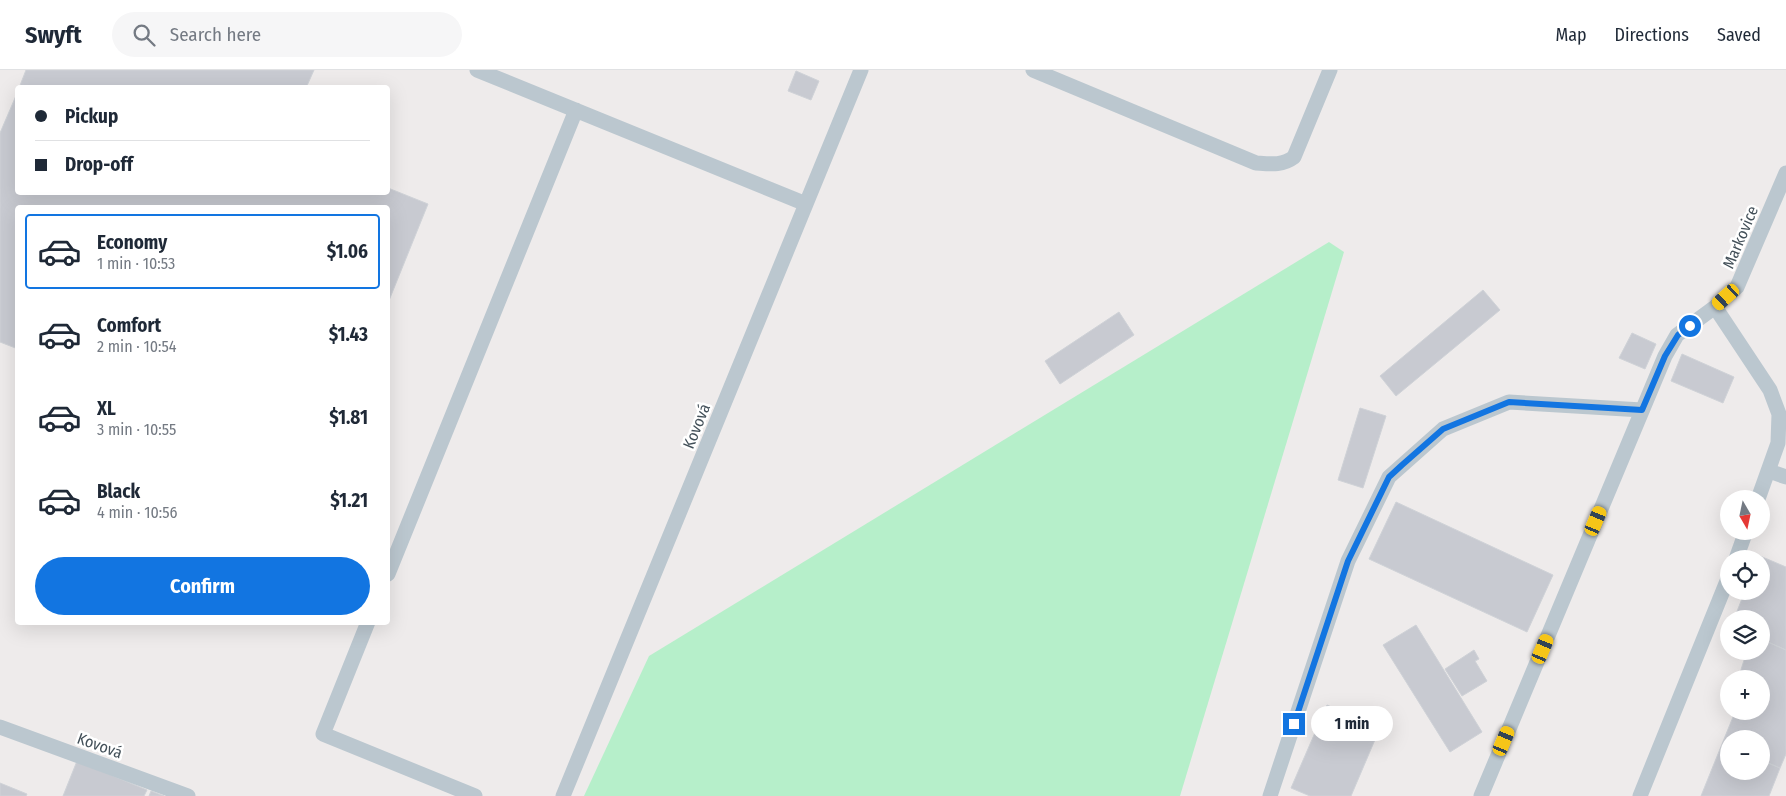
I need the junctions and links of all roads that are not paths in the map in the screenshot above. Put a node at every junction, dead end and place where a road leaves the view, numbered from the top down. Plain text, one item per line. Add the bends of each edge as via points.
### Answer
1 (477, 70) edge
2 (861, 70) edge
3 (1033, 70) edge
4 (1330, 70) edge
5 (576, 110) junction
6 (1786, 173) edge
7 (806, 204) junction
8 (1715, 307) junction
9 (1642, 410) junction
10 (1783, 425) edge
11 (1768, 471) junction
12 (1786, 477) edge
13 (1761, 490) edge
14 (390, 569) edge
15 (1720, 598) edge
16 (367, 625) edge
17 (0, 727) edge
18 (188, 796) edge
19 (475, 796) edge
20 (563, 796) edge
21 (1270, 796) edge
22 (1481, 796) edge
23 (1640, 796) edge

1 - 5 lane
2 - 7 lane, Kovová
3 - 4 lane via 1256,163 1274,164 1294,157
5 - 7 lane
5 - 14 lane
6 - 8 lane, Markovice via 1737,287
7 - 20 lane, Kovová
8 - 9 lane, Markovice via 1678,335 1665,356
8 - 10 lane via 1770,390
9 - 21 lane via 1509,402 1443,429 1389,477 1348,561
9 - 22 lane, Markovice
10 - 11 lane
11 - 12 lane
11 - 13 lane
15 - 23 lane
16 - 19 lane via 322,734
17 - 18 lane, Kovová

